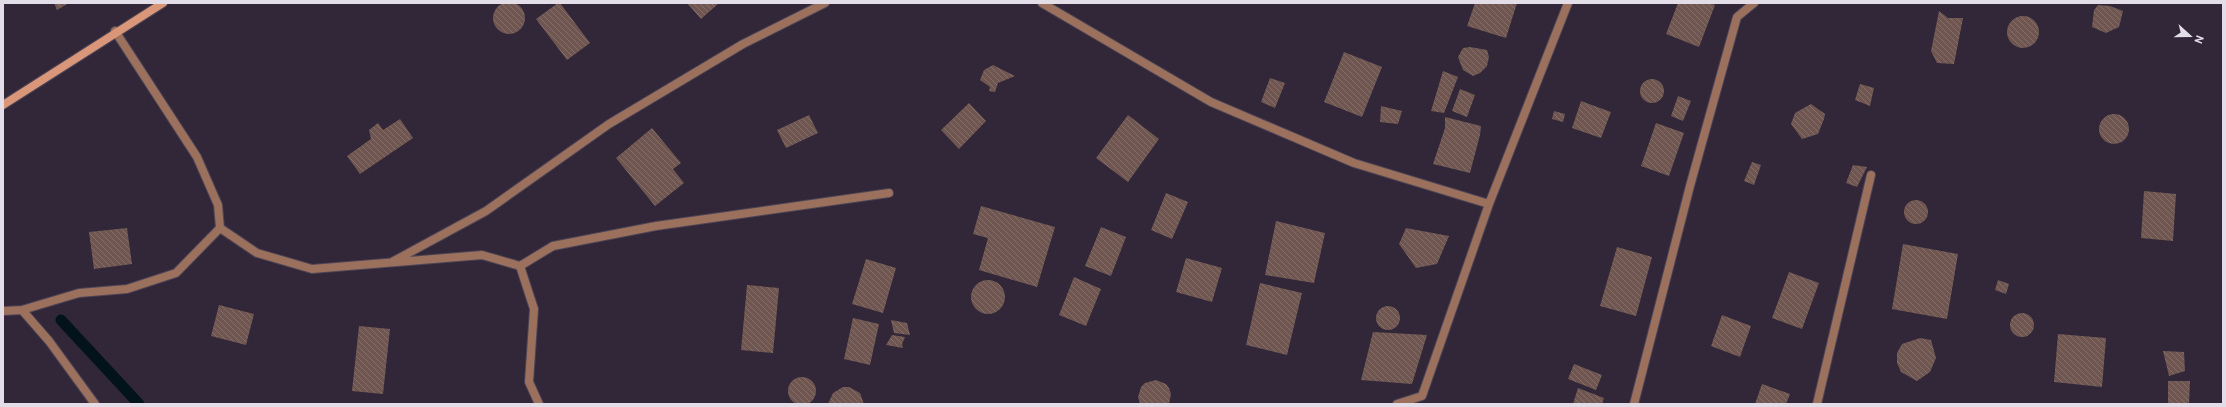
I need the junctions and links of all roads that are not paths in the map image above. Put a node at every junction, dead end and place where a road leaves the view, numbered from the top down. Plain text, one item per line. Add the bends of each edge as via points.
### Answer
1 (163, 3) edge
2 (825, 3) edge
3 (1042, 3) edge
4 (1568, 3) edge
5 (1754, 3) edge
6 (115, 31) junction
7 (3, 105) edge
8 (1871, 175) dead end
9 (889, 194) dead end
10 (1489, 204) junction
11 (220, 228) junction
12 (388, 264) junction
13 (520, 266) junction
14 (22, 310) junction
15 (3, 311) edge
16 (95, 404) edge
17 (538, 404) edge
18 (1397, 404) edge
19 (1634, 404) edge
20 (1816, 404) edge

1 - 6 main road
2 - 12 street via 743,44 609,124 486,211
3 - 10 street via 1211,102 1354,163
4 - 10 street
5 - 19 street via 1737,17
6 - 7 main road
6 - 11 street via 197,157 218,205
8 - 20 street
9 - 13 street via 656,226 553,246
10 - 18 street via 1422,396
11 - 12 street via 257,253 312,269
11 - 14 street via 176,273 127,289 79,293
12 - 13 street via 482,255
13 - 17 street via 534,309 529,382
14 - 15 street
14 - 16 street via 49,341

